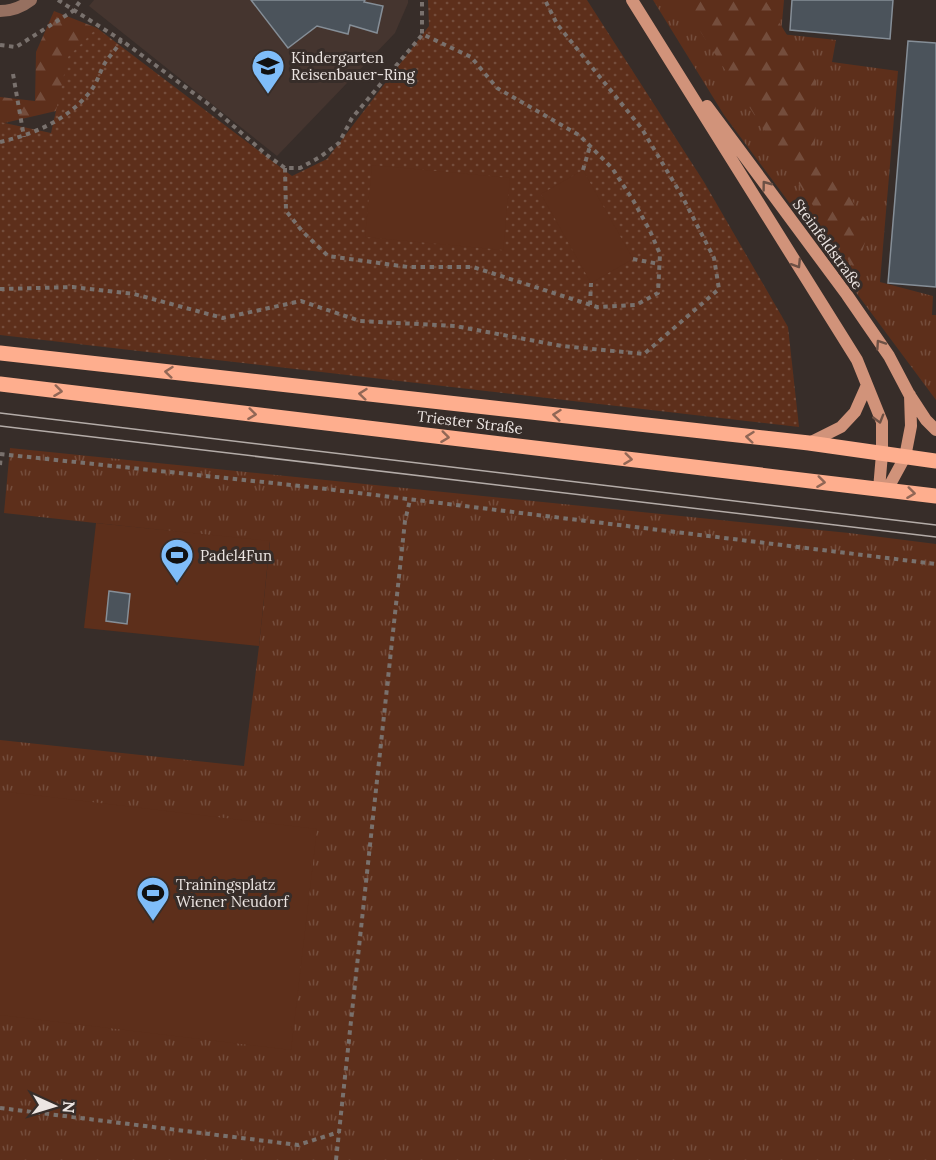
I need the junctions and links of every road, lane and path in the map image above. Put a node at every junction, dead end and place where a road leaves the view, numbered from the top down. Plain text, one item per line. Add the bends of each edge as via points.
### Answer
1 (31, 0) edge
2 (58, 0) edge
3 (81, 0) edge
4 (422, 0) edge
5 (545, 0) edge
6 (632, 0) edge
7 (0, 11) edge
8 (73, 11) junction
9 (422, 34) junction
10 (655, 36) junction
11 (121, 40) junction
12 (0, 45) edge
13 (13, 74) dead end
14 (24, 136) junction
15 (0, 142) edge
16 (590, 146) junction
17 (285, 168) junction
18 (583, 170) dead end
19 (633, 259) dead end
20 (659, 264) junction
21 (591, 283) dead end
22 (0, 289) edge
23 (590, 305) junction
24 (0, 353) edge
25 (0, 384) edge
26 (867, 385) junction
27 (909, 394) junction
28 (936, 430) edge
29 (809, 443) junction
30 (0, 454) edge
31 (882, 454) junction
32 (905, 458) junction
33 (936, 461) edge
34 (0, 465) edge
35 (883, 490) junction
36 (936, 496) edge
37 (410, 500) junction
38 (936, 564) edge
39 (0, 1108) edge
40 (339, 1132) junction
41 (336, 1160) edge

1 - 7 street via 21,7
2 - 8 path
3 - 8 path
4 - 9 path
5 - 22 path via 557,24 642,129 714,258 719,289 644,354 562,345 455,326 360,321 301,301 223,318 134,294 72,287
6 - 10 main road, Steinfeldstraße
8 - 11 path
8 - 12 path via 16,47
9 - 16 path via 471,57 497,88 579,135
9 - 17 path via 351,118 339,143 300,168
10 -> 26 main road, Steinfeldstraße via 857,360
27 -> 10 main road, Steinfeldstraße via 848,295
11 - 14 path via 93,88 71,112
11 - 17 path via 207,103
13 - 14 path
14 - 15 path
16 - 18 path
16 - 20 path via 612,168 633,200 660,254
17 - 23 path via 286,211 328,256 408,267 473,267
19 - 20 path
20 - 23 path via 658,293 636,304
21 - 23 path
29 -> 24 main road, Triester Straße
25 -> 35 main road, Triester Straße
26 - 29 main road via 855,412 841,427
26 -> 31 main road, Steinfeldstraße via 882,422
27 - 28 main road
27 - 32 main road, Steinfeldstraße via 911,426
29 - 31 main road, Triester Straße
30 - 34 path
30 - 37 path
31 - 32 main road, Triester Straße
31 - 35 main road, Steinfeldstraße
32 - 33 main road, Triester Straße
32 - 35 main road, Steinfeldstraße
35 -> 36 main road, Triester Straße
37 - 38 path
37 - 40 path
39 - 40 path via 298,1145
40 - 41 path

